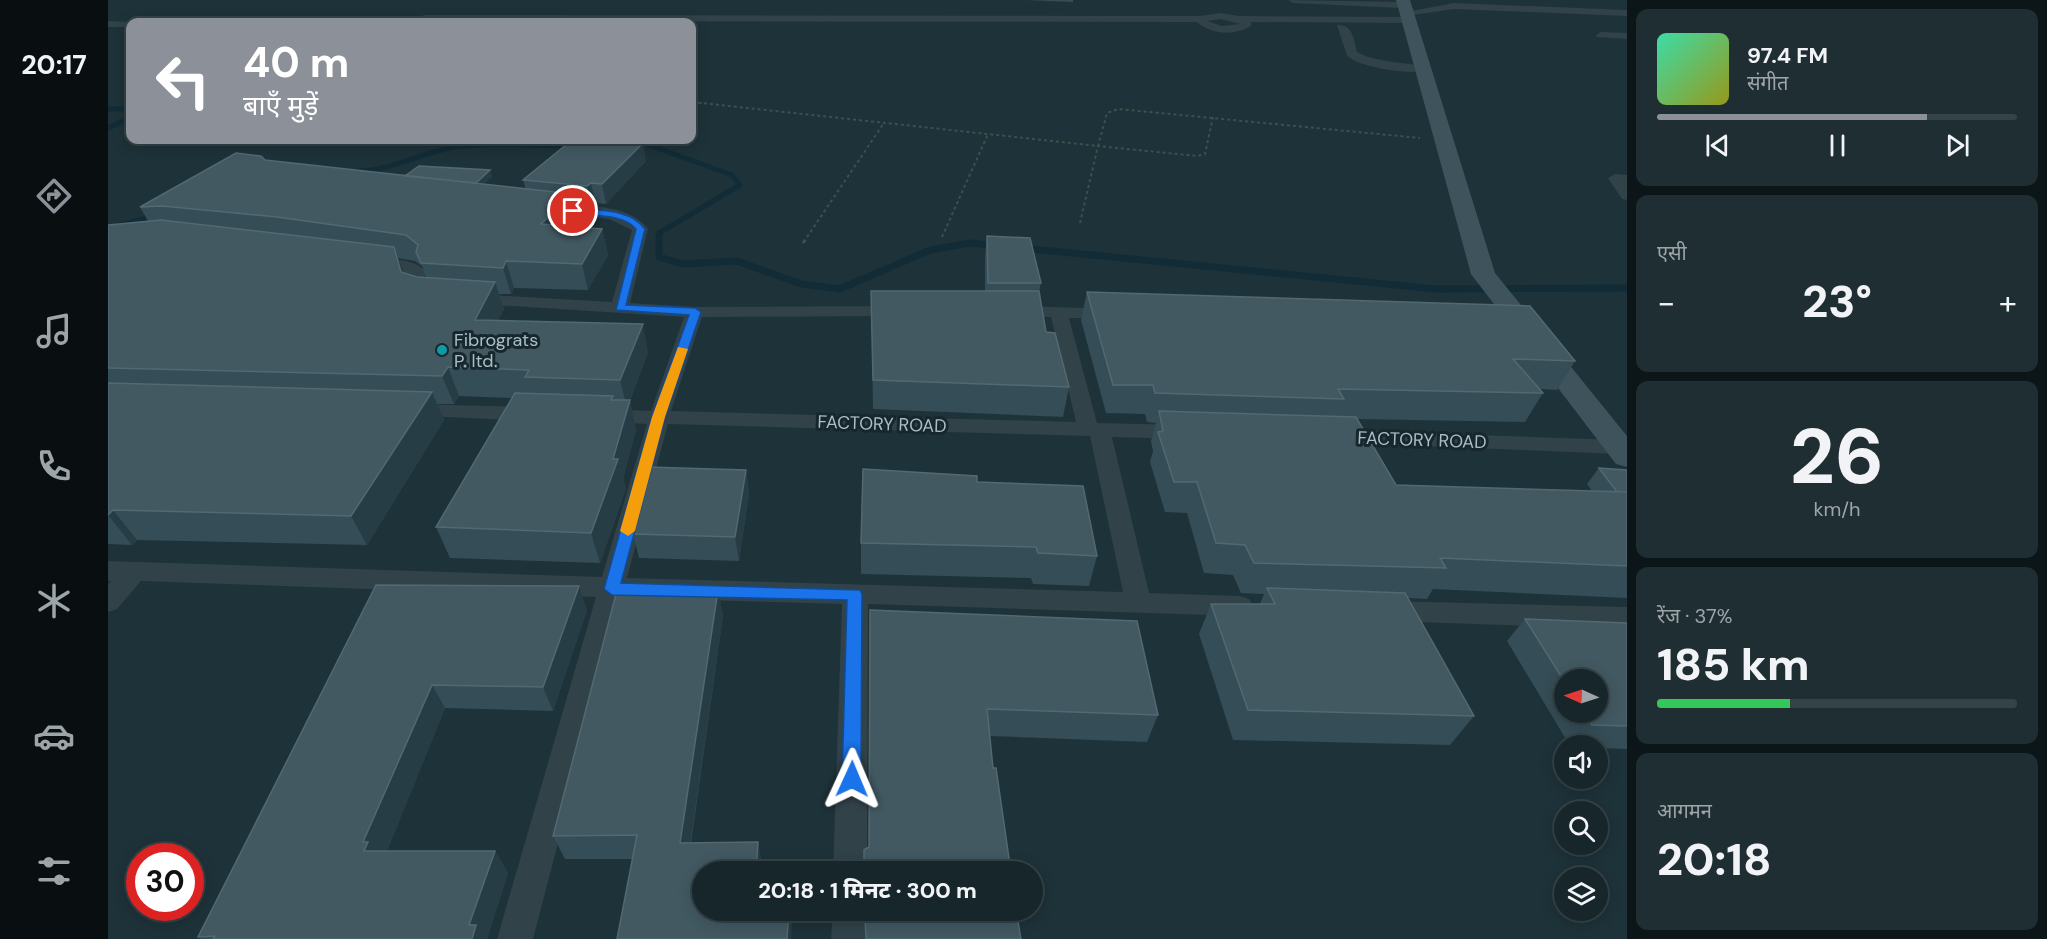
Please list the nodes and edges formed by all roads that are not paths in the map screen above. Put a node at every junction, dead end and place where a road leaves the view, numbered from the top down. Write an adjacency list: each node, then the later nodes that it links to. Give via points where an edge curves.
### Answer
1 (1293, 0): 4 (street)
2 (440, 6): 6 (street)
3 (466, 6): 7 (street)
4 (1406, 13): 5 (street, via 1454,6); 10 (street); 14 (street); 17 (street)
5 (1627, 13)
6 (424, 18)
7 (451, 18)
8 (696, 21): 9 (street)
9 (798, 22): 10 (street, via 1204,23 1233,29); 13 (street)
10 (1243, 22): 14 (street)
11 (108, 24): 12 (street)
12 (126, 24)
13 (696, 25)
14 (1341, 27): 17 (street, via 1346,31 1352,54 1363,61)
15 (1601, 35): 16 (street)
16 (1627, 36)
17 (1422, 69): 35 (street, via 1483,274 1510,319)
18 (1627, 179): 19 (street, via 1615,178)
19 (1627, 196)
20 (536, 207): 22 (street, via 634,220 640,229)
21 (354, 259): 22 (street, via 409,267 418,272 418,293 427,297)
22 (620, 308): 25 (street)
23 (917, 311): 25 (street)
24 (988, 311): 26 (street)
25 (695, 312): 31 (street)
26 (1059, 312): 27 (street); 32 (street)
27 (1137, 314)
28 (385, 409): 29 (street)
29 (552, 414)
30 (587, 415): 31 (street, FACTORY ROAD)
31 (659, 417): 32 (street, FACTORY ROAD); 39 (street)
32 (1094, 429): 33 (street, FACTORY ROAD); 42 (street)
33 (1203, 433)
34 (1321, 437): 35 (street, FACTORY ROAD)
35 (1622, 452)
36 (108, 571): 37 (street)
37 (135, 572): 38 (street); 41 (street)
38 (388, 578): 39 (street); 44 (street)
39 (612, 589): 40 (street); 49 (street)
40 (855, 594): 42 (street); 47 (street)
41 (108, 602)
42 (1138, 603): 43 (street)
43 (1269, 607)
44 (373, 610)
45 (1365, 610): 46 (street)
46 (1627, 618)
47 (850, 861)
48 (850, 921): 50 (street)
49 (516, 939)
50 (849, 939)

